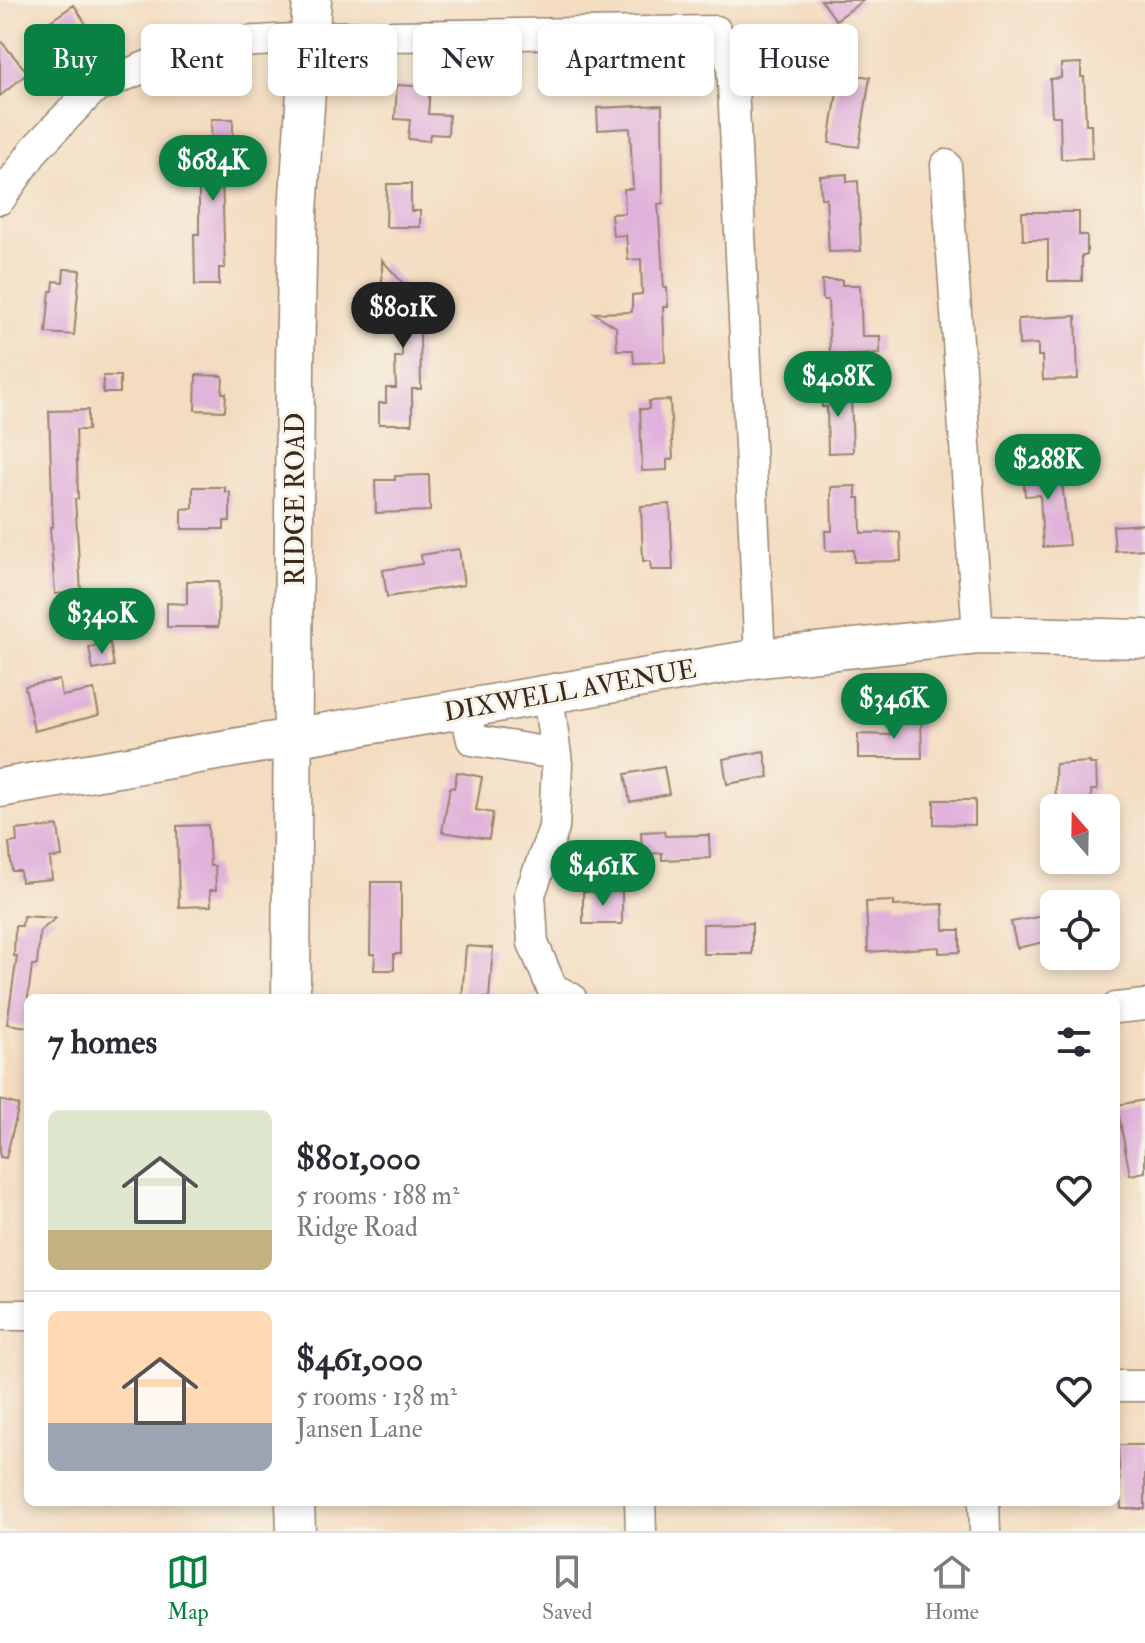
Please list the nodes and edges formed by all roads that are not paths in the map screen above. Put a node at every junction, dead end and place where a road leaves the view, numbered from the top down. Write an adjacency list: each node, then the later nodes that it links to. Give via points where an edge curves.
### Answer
1 (312, 0): 2 (main road, RIDGE ROAD)
2 (310, 24)
3 (397, 37): 10 (street, via 716,31 732,64)
4 (268, 41): 7 (street, via 190,48 93,89 36,148)
5 (306, 96): 13 (main road, RIDGE ROAD, via 296,285)
6 (946, 165): 8 (street)
7 (0, 199)
8 (978, 635): 9 (main road, DIXWELL AVENUE); 10 (main road, DIXWELL AVENUE)
9 (1145, 639)
10 (760, 658): 11 (main road, DIXWELL AVENUE)
11 (548, 694): 12 (main road, DIXWELL AVENUE); 14 (street)
12 (465, 708): 13 (main road, DIXWELL AVENUE); 14 (street, via 472,740)
13 (293, 737): 15 (main road, DIXWELL AVENUE); 16 (main road, RIDGE ROAD)
14 (556, 754): 17 (street, via 554,828 530,894 533,943 552,988)
15 (0, 788)
16 (291, 994)
17 (563, 994)
18 (1145, 1005): 19 (street)
19 (1120, 1008)
20 (0, 1315): 21 (street)
21 (24, 1315)
22 (1120, 1386): 23 (street)
23 (1145, 1386)
24 (295, 1506): 27 (main road)
25 (640, 1506): 28 (street)
26 (984, 1506): 29 (street)
27 (296, 1531)
28 (641, 1531)
29 (985, 1531)

